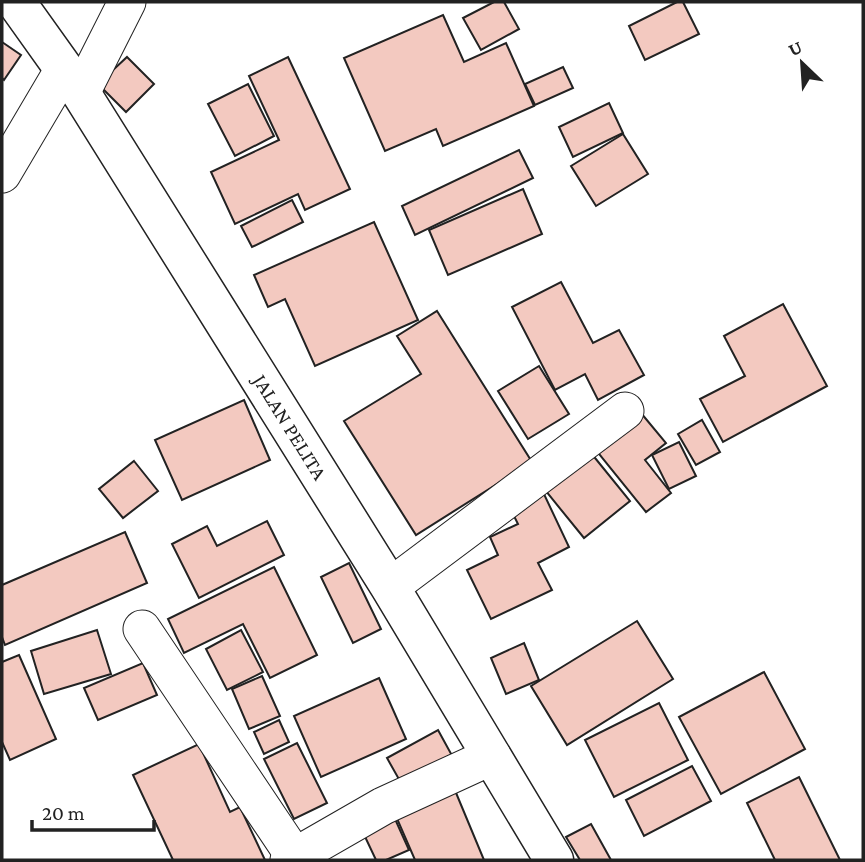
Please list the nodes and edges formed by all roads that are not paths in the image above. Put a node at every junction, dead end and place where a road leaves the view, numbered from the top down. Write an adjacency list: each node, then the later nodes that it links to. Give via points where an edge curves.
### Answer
1 (16, 2): 3 (street, JALAN PELITA)
2 (127, 2): 3 (street)
3 (72, 81): 4 (street); 6 (street, JALAN PELITA)
4 (2, 174)
5 (625, 411): 6 (street)
6 (390, 587): 8 (street, JALAN PELITA)
7 (142, 629): 9 (street)
8 (492, 756): 9 (street, via 383,806); 10 (street, JALAN PELITA)
9 (294, 859)
10 (554, 860)

